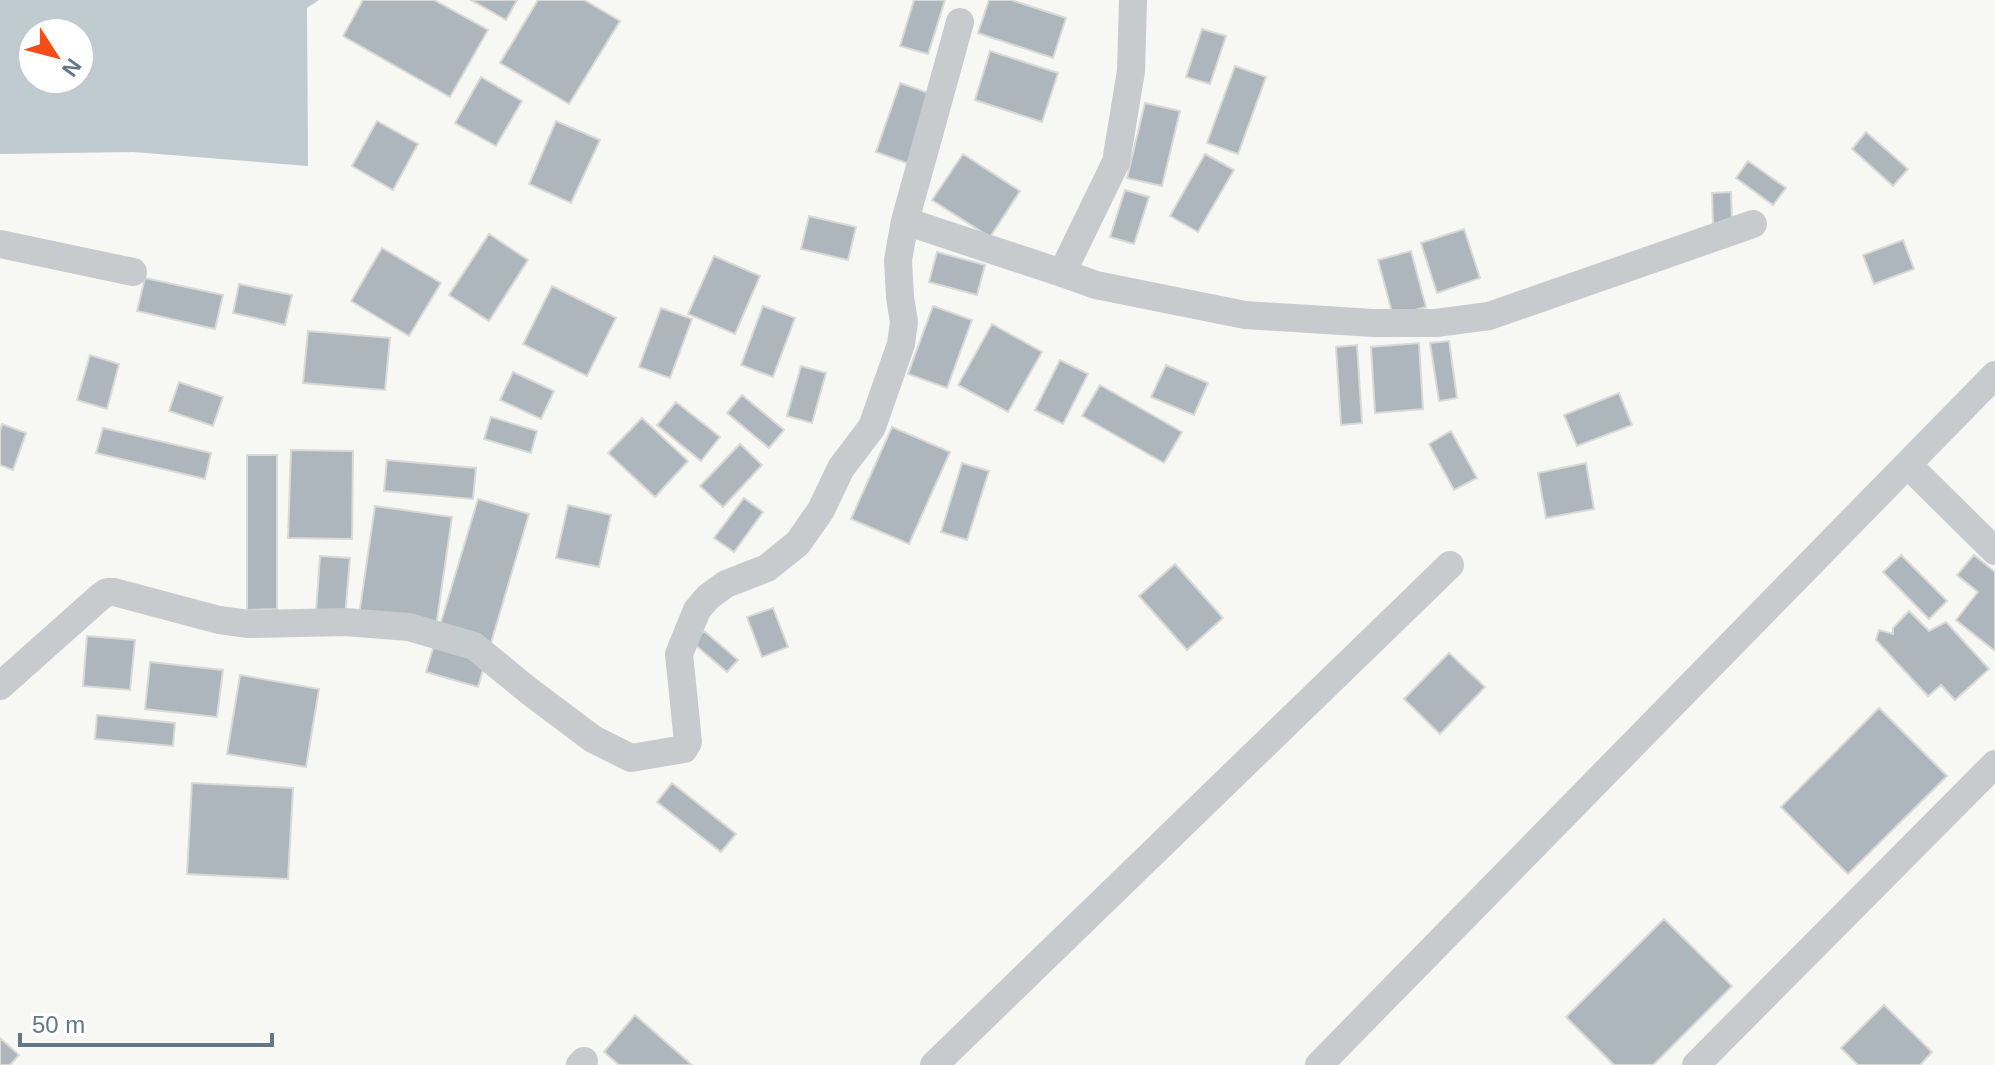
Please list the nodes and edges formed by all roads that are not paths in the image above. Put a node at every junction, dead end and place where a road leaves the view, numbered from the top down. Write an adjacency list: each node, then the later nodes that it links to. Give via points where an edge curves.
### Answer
1 (1133, 0): 7 (street, via 1131,71 1116,162)
2 (960, 22): 3 (street)
3 (905, 221): 7 (street); 12 (street, via 898,260 901,344 872,427 841,468 798,543 767,568 726,584 697,610 679,654 688,742 684,749 631,758 593,739 474,646 409,627 249,624 114,592 100,597)
4 (1753, 224): 7 (street, via 1489,316 1436,323 1245,315 1096,285)
5 (0, 244): 6 (street)
6 (133, 272)
7 (1062, 273)
8 (1995, 375): 9 (street)
9 (1908, 465): 10 (street); 15 (street)
10 (1995, 551)
11 (1450, 565): 14 (street)
12 (0, 686)
13 (1995, 764): 16 (street)
14 (934, 1065)
15 (1319, 1065)
16 (1696, 1065)

